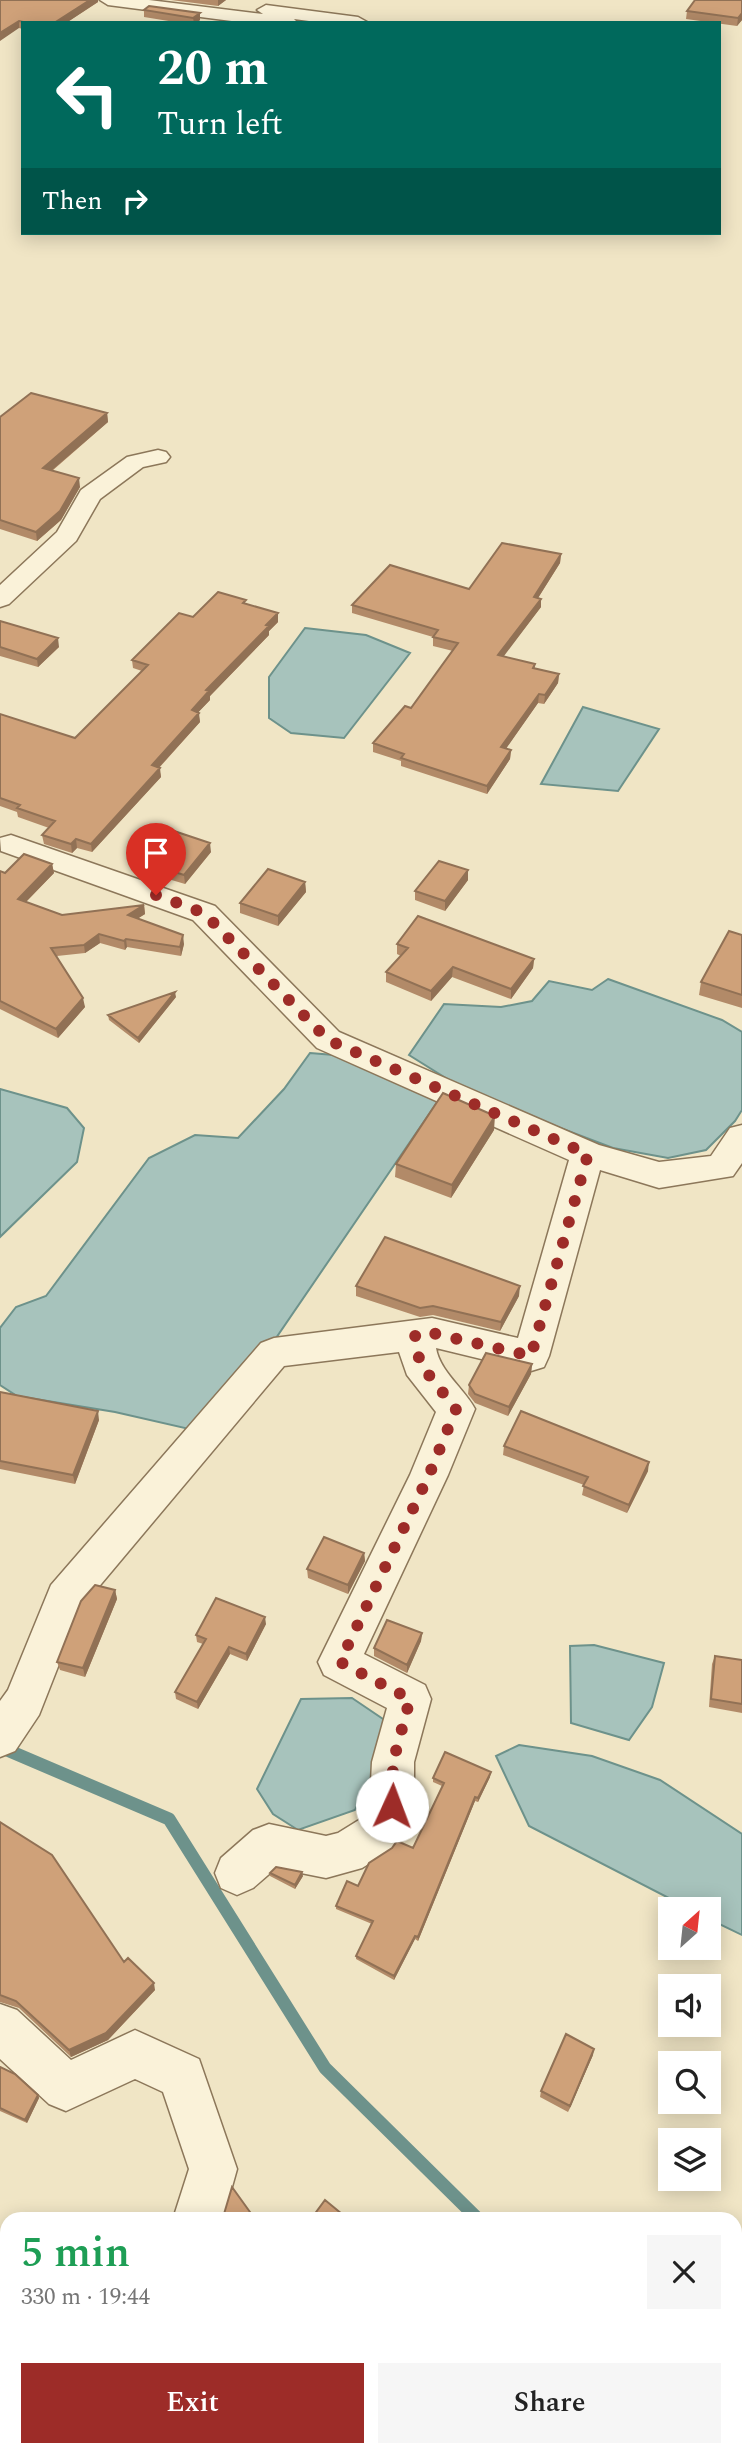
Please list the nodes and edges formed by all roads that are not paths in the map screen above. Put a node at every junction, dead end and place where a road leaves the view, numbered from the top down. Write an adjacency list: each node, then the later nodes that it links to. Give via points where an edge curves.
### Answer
1 (108, 0): 3 (street)
2 (225, 0): 4 (street, via 230,5)
3 (274, 21)
4 (350, 21)
5 (158, 457): 6 (street, via 135,462 90,495 68,536)
6 (0, 599)
7 (11, 844): 9 (street, via 204,913 328,1040)
8 (742, 1137): 9 (street, via 721,1167 660,1175)
9 (588, 1154): 10 (street, via 531,1356 432,1333)
10 (415, 1335): 11 (street, via 274,1353 65,1598 24,1701); 12 (street, via 420,1364 456,1409 340,1662 410,1699 393,1762 392,1806 375,1835 346,1853 326,1857 269,1845)
11 (0, 1737)
12 (237, 1873)
13 (0, 2027): 14 (street, via 66,2087 135,2054 181,2076 213,2169)
14 (200, 2212)

